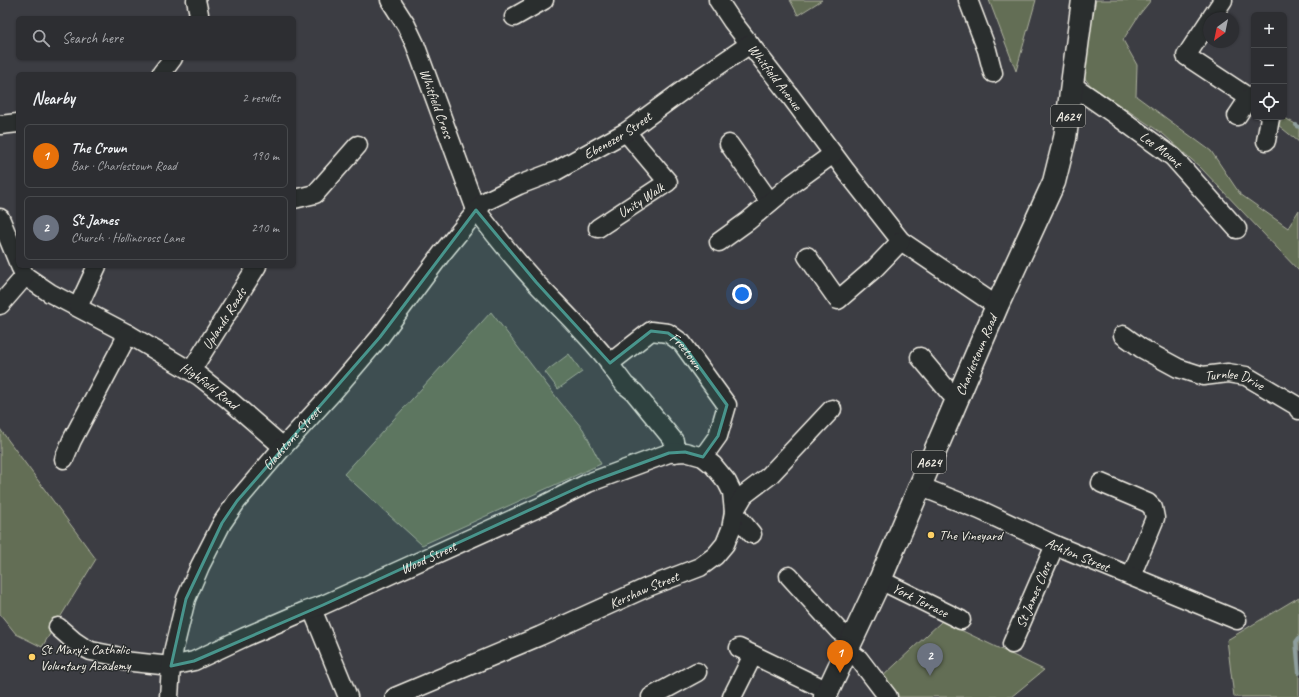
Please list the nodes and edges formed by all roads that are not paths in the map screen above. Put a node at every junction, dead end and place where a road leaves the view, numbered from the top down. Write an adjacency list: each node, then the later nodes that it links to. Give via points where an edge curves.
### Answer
1 (196, 0): 9 (street)
2 (390, 0): 29 (street, Whitfield Cross, via 406,24 415,44)
3 (544, 0): 10 (street)
4 (718, 0): 12 (street, Whitfield Avenue)
5 (968, 0): 15 (street)
6 (1083, 0): 16 (main road, Charlestown Road / A624)
7 (1223, 0): 8 (street)
8 (1215, 12)
9 (198, 16)
10 (514, 18)
11 (1203, 30): 17 (street, via 1186,56)
12 (750, 44): 22 (street, Ebenezer Street); 26 (street, Whitfield Avenue)
13 (172, 60): 14 (street)
14 (162, 72)
15 (993, 73)
16 (1072, 85): 32 (street, Lee Mount, via 1173,158); 41 (main road, Charlestown Road / A624, via 1065,138 1054,182)
17 (1251, 100): 18 (street)
18 (1237, 116)
19 (1270, 120): 23 (street)
20 (16, 123): 21 (street)
21 (0, 125)
22 (626, 132): 29 (street, Ebenezer Street, via 556,171 519,184 484,202); 31 (street, Unity Walk, via 668,182)
23 (1266, 141)
24 (729, 144): 28 (street)
25 (358, 145): 27 (street, via 315,194)
26 (833, 154): 28 (street); 33 (street, Whitfield Avenue)
27 (296, 199)
28 (770, 202): 34 (street)
29 (476, 210): 46 (street, via 536,282); 51 (street, Gladstone Street, via 380,337)
30 (0, 218): 35 (street)
31 (598, 228)
32 (1237, 229)
33 (901, 241): 36 (street, via 838,300); 41 (street, Whitfield Avenue)
34 (719, 242)
35 (16, 256)
36 (807, 256)
37 (21, 268): 40 (street); 42 (street, Highfield Road, via 50,293)
38 (95, 268): 42 (street)
39 (256, 268): 47 (street, Uplands Roads)
40 (0, 305)
41 (997, 306): 48 (main road, Charlestown Road / A624)
42 (78, 307): 43 (street, Highfield Road)
43 (128, 334): 47 (street, Highfield Road); 54 (street)
44 (1123, 335): 50 (street, Turnlee Drive, via 1178,368 1203,376 1228,373 1246,376 1297,406)
45 (920, 357): 48 (street, via 950,393)
46 (610, 363): 52 (street, via 610,367 674,441); 53 (street, Freetown, via 651,331 668,333 682,343 726,405 718,436)
47 (191, 370): 51 (street, Highfield Road)
48 (958, 398): 56 (main road, Charlestown Road / A624)
49 (832, 409): 57 (street, Kershaw Street, via 769,476 744,495)
50 (1299, 410)
51 (283, 447): 69 (street, Gladstone Street, via 237,501 210,545 186,599)
52 (680, 452): 53 (street); 63 (street, Wood Street, via 669,453 588,483)
53 (703, 457): 57 (street, via 727,482 732,492)
54 (64, 459)
55 (1101, 483): 61 (street, via 1148,503 1153,508 1156,518)
56 (919, 486): 59 (street, Ashton Street, via 980,510); 62 (main road, Charlestown Road / A624)
57 (734, 512): 58 (street); 74 (street, Kershaw Street, via 725,544 715,556 700,567)
58 (752, 534)
59 (1055, 545): 61 (street, Ashton Street); 68 (street, St James Close)
60 (789, 576): 67 (street)
61 (1131, 576): 65 (street, Ashton Street)
62 (880, 580): 64 (street, York Terrace); 67 (main road, Charlestown Road / A624)
63 (312, 609): 69 (street, Wood Street, via 194,661); 73 (street)
64 (961, 620)
65 (1237, 620)
66 (58, 627): 69 (street, Wood Street, via 91,651 116,656 124,661)
67 (849, 644): 71 (main road, Charlestown Road / A624); 77 (street)
68 (1012, 644)
69 (171, 666): 72 (street, Gladstone Street)
70 (697, 672): 75 (street)
71 (827, 694): 76 (street, via 746,652)
72 (170, 697)
73 (348, 697)
74 (395, 697)
75 (651, 697)
76 (732, 697)
77 (888, 697)

